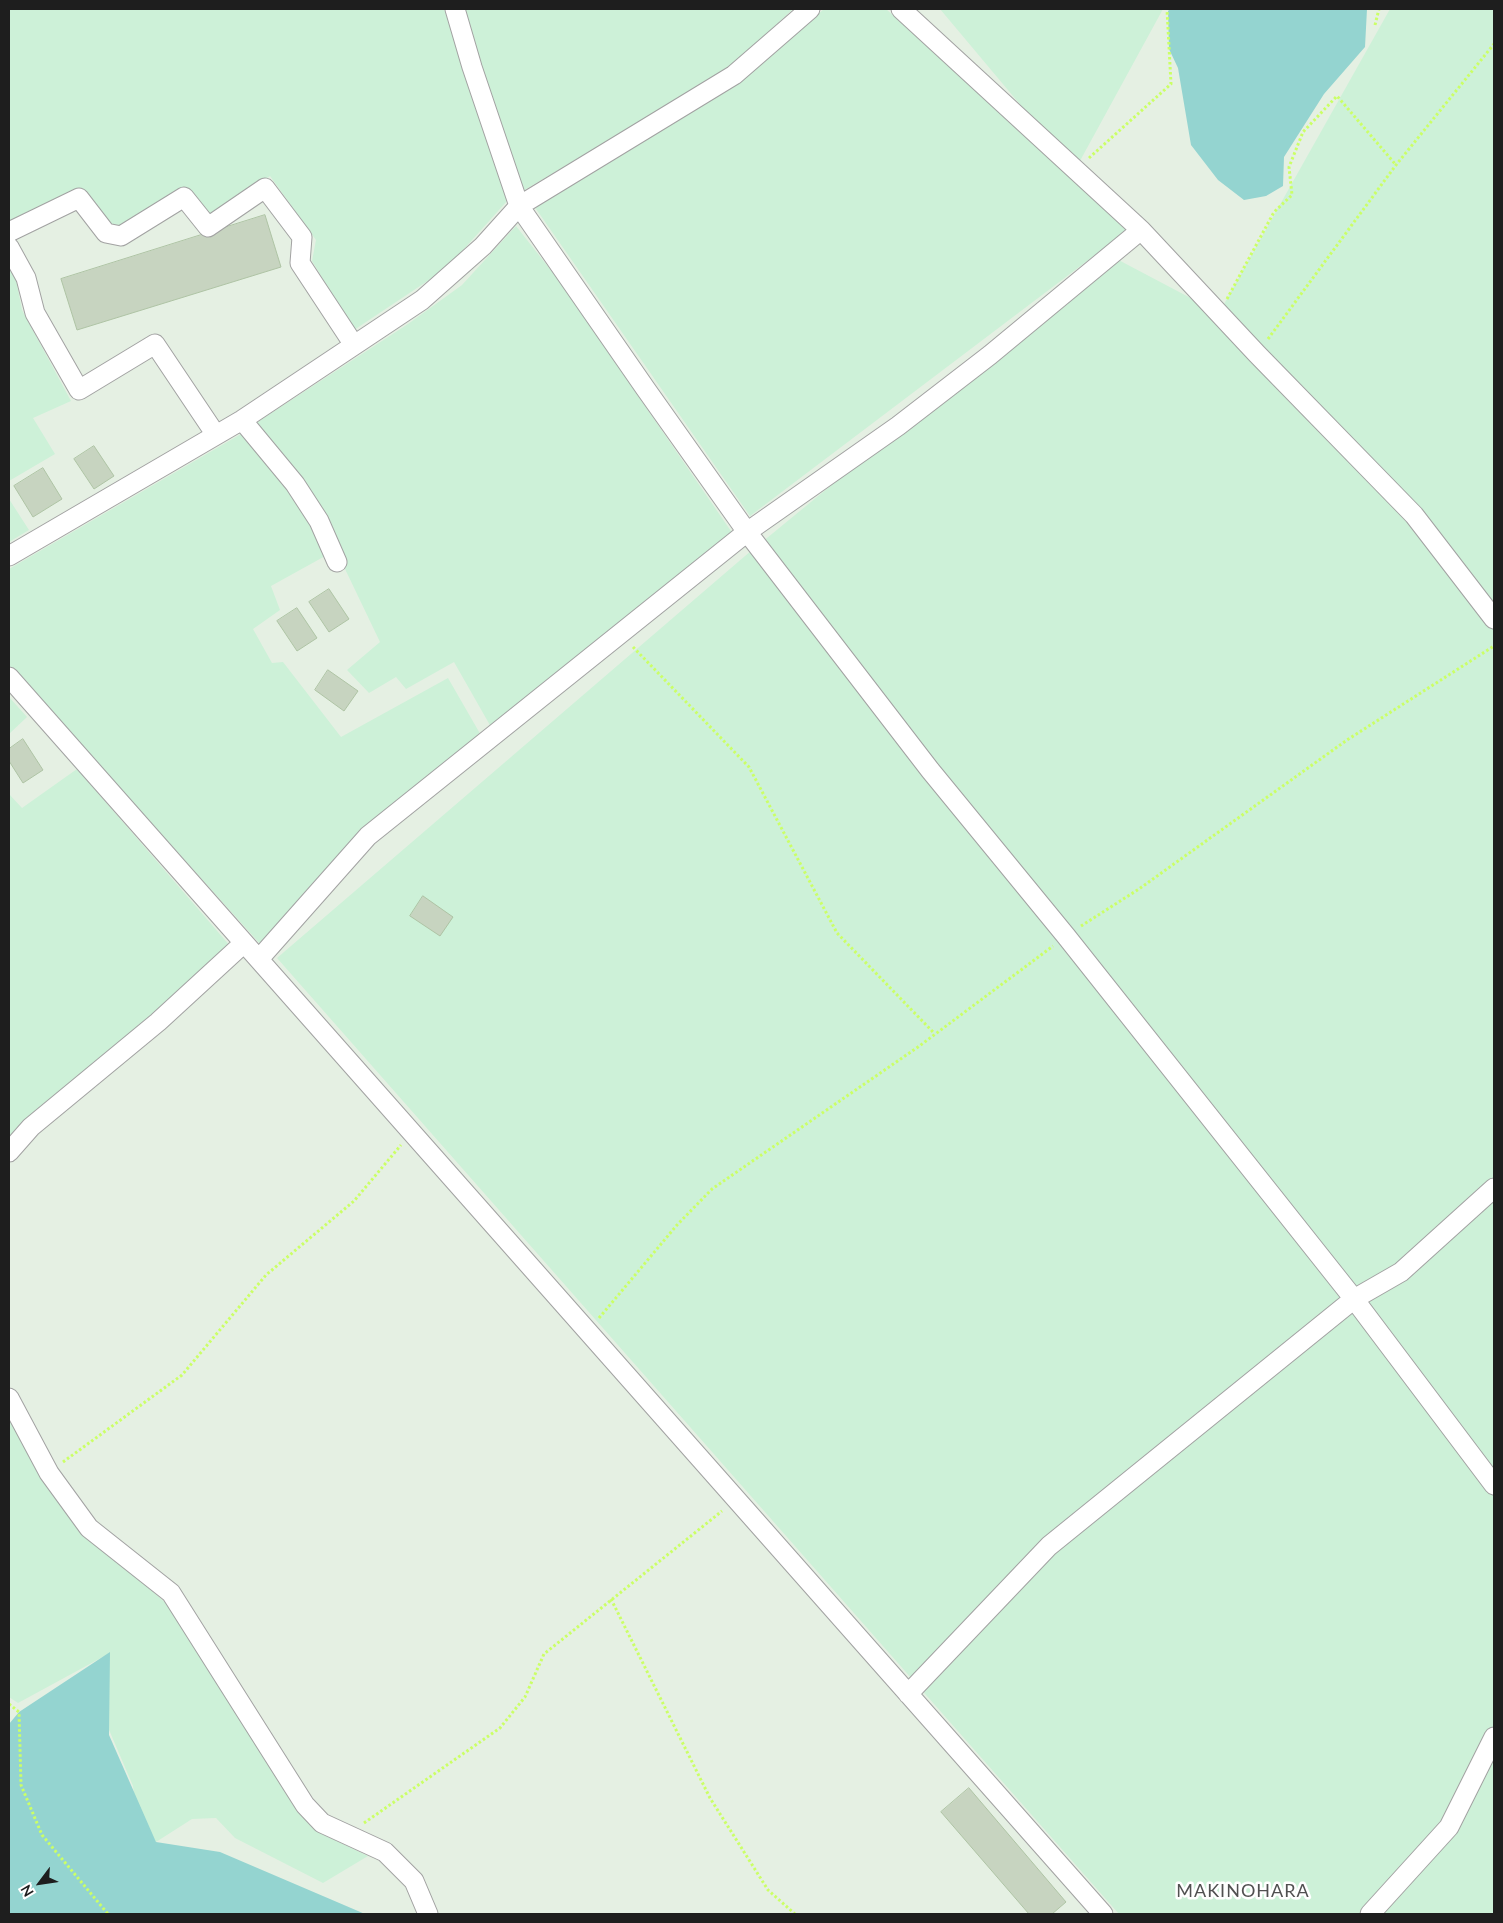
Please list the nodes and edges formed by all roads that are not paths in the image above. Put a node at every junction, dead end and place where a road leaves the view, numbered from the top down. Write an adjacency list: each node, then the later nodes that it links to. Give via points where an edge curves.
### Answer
1 (455, 9): 4 (street)
2 (810, 9): 4 (street, via 734,74)
3 (900, 9): 5 (street)
4 (518, 206): 8 (street, via 483,246 422,300); 11 (street)
5 (1142, 230): 11 (street, via 990,356 898,426); 14 (street, via 1414,515)
6 (9, 232): 8 (street, via 79,198 106,233 121,236 184,197 208,227 265,188 302,237 300,263)
7 (9, 247): 10 (street, via 26,278 35,313 79,390 156,344)
8 (354, 345): 9 (street)
9 (242, 420): 10 (street); 13 (street, via 295,484 318,521)
10 (216, 435): 12 (street)
11 (747, 532): 17 (street, via 368,836); 20 (street, via 930,770)
12 (9, 556)
13 (337, 562)
14 (1494, 619)
15 (9, 677): 16 (street)
16 (244, 943): 17 (street); 18 (street, via 158,1022 31,1127)
17 (260, 959): 23 (street)
18 (9, 1152)
19 (1494, 1188): 20 (street, via 1400,1272)
20 (1354, 1299): 22 (street); 23 (street, via 1049,1546)
21 (9, 1398): 25 (street, via 49,1473 89,1528 171,1594 305,1804 322,1823 386,1852 414,1881)
22 (1494, 1485)
23 (908, 1694): 26 (street)
24 (1494, 1738): 27 (street, via 1448,1828)
25 (428, 1914)
26 (1103, 1914)
27 (1370, 1914)

